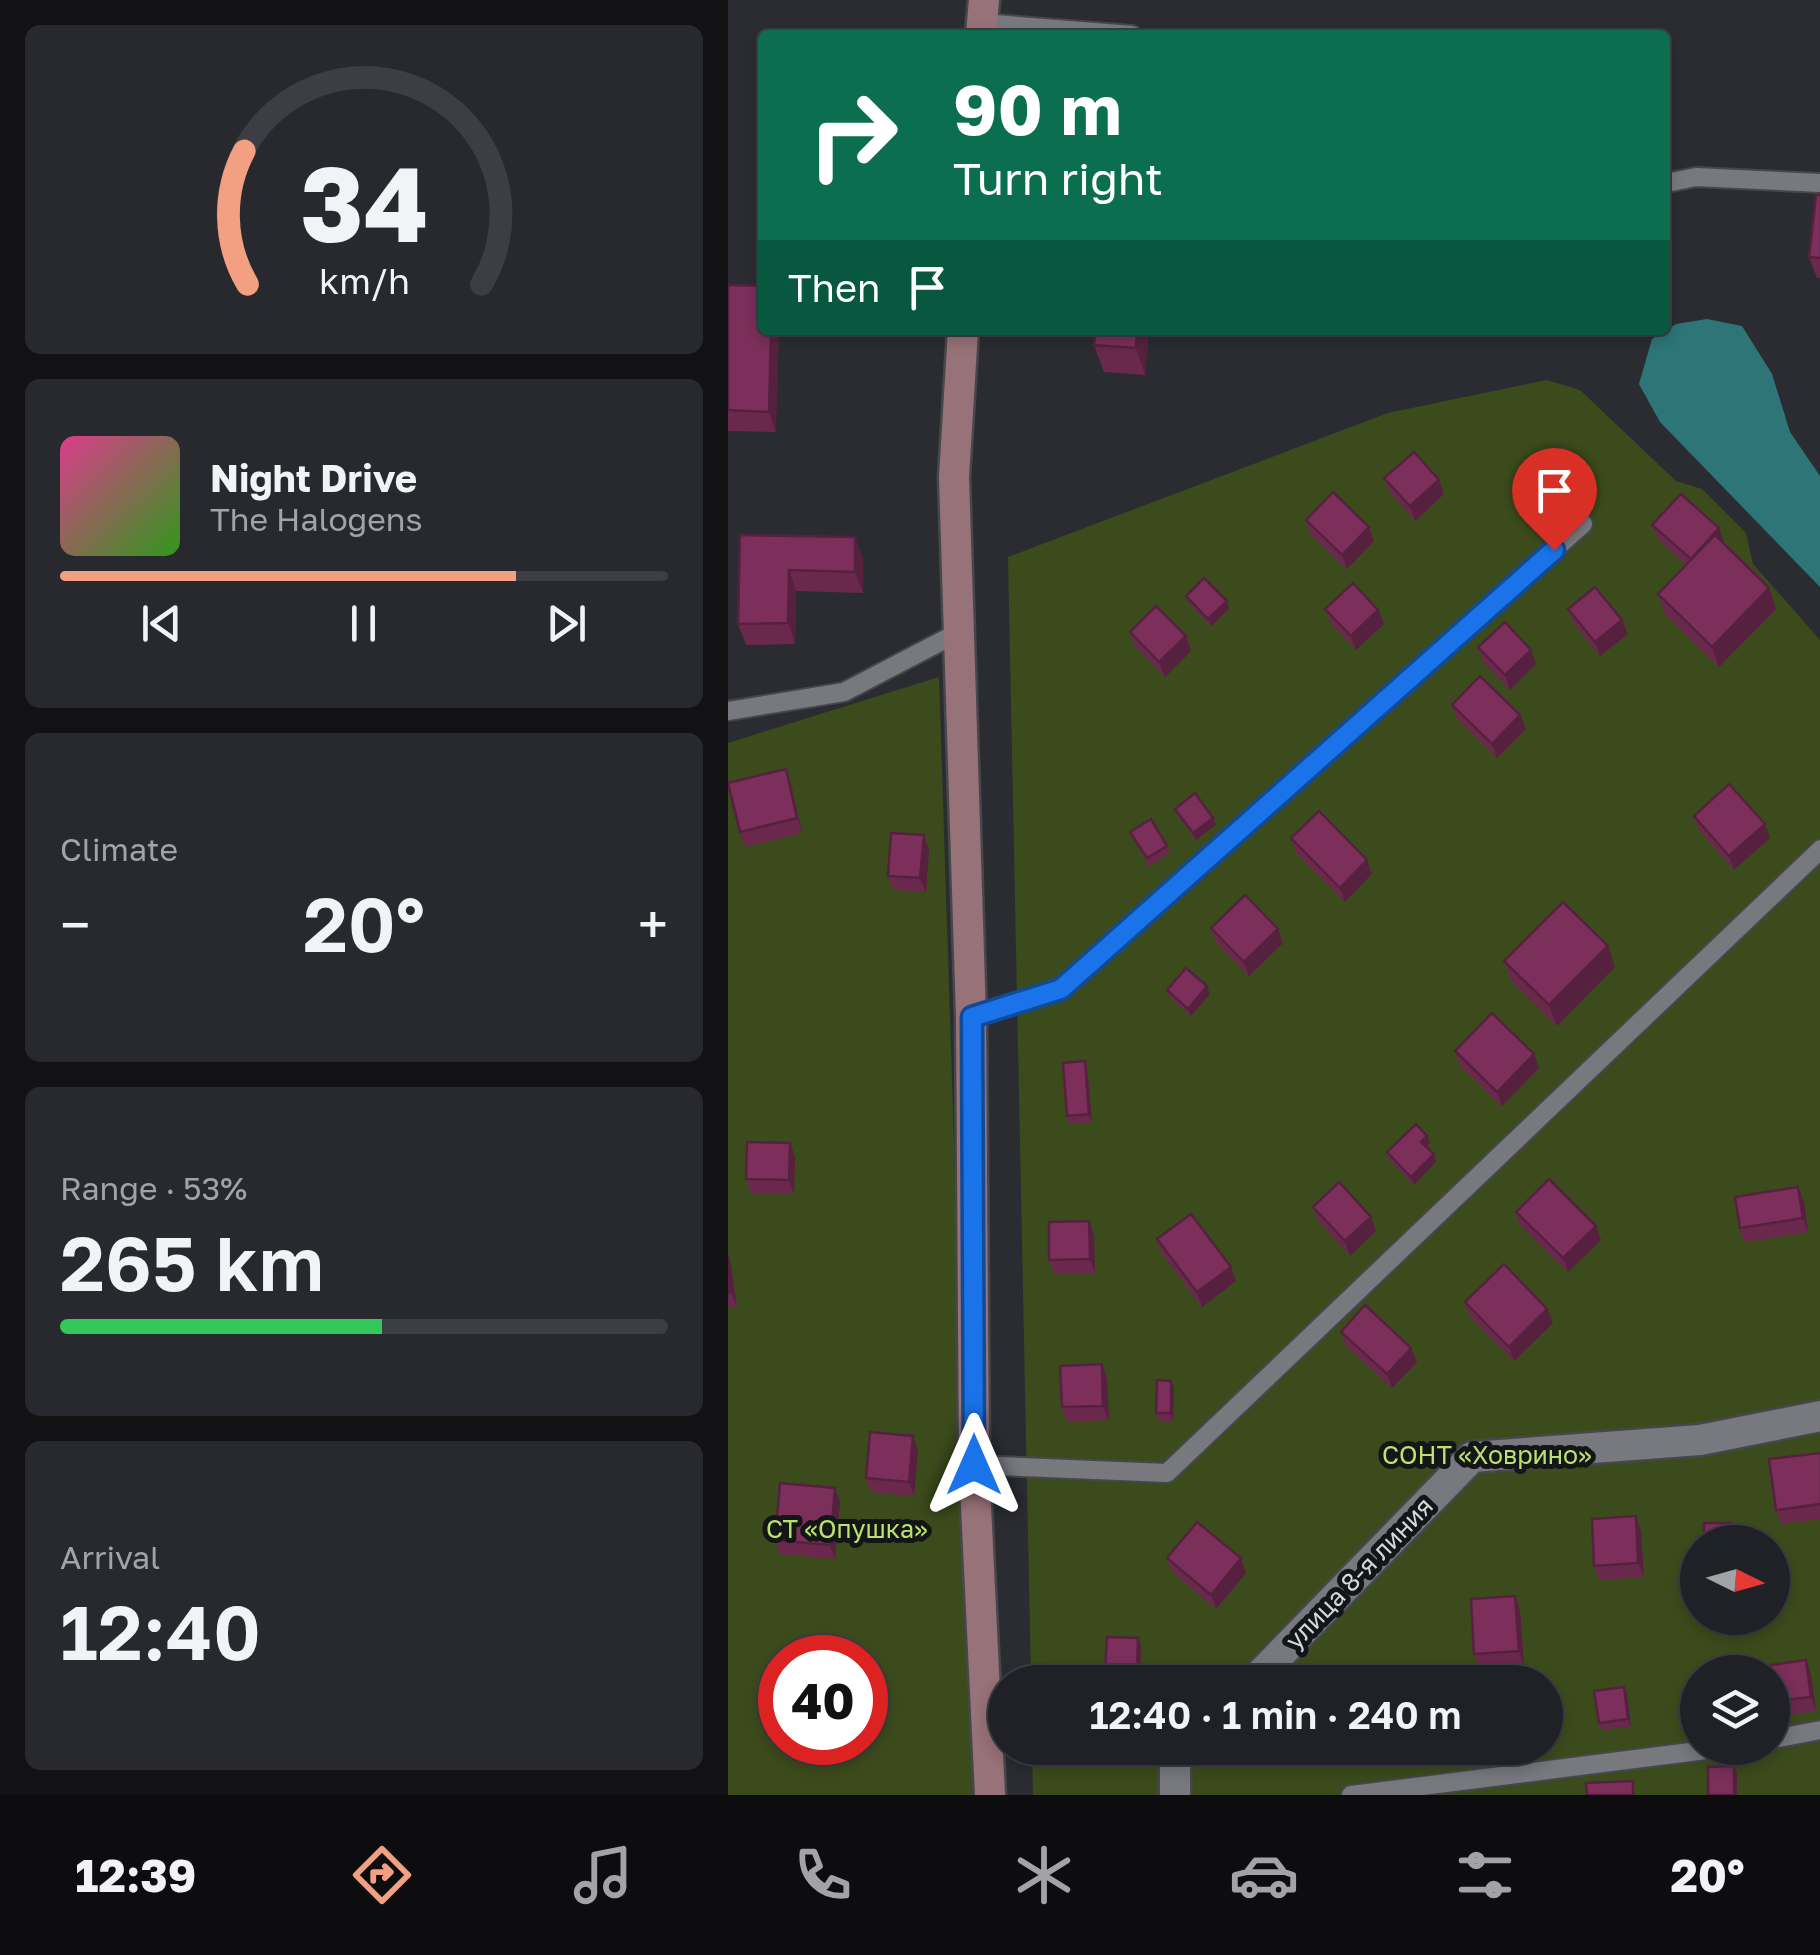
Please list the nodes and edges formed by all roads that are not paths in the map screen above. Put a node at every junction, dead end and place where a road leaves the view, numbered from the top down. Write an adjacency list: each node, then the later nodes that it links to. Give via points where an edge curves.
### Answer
1 (982, 19): 2 (lane)
2 (1085, 30)
3 (1670, 183): 4 (lane, via 1696,177)
4 (1820, 183)
5 (963, 335): 7 (street, via 954,477)
6 (1583, 524): 10 (lane, via 1061,989)
7 (958, 632): 8 (lane, via 844,692); 10 (street)
8 (728, 710)
9 (1820, 848): 12 (lane, via 1167,1472)
10 (972, 1017): 12 (street)
11 (1820, 1416): 13 (street, улица 8-я линия, via 1700,1440 1472,1456)
12 (974, 1465): 18 (street)
13 (1269, 1665)
14 (1820, 1730): 15 (lane)
15 (1790, 1735)
16 (1680, 1753): 20 (lane)
17 (1175, 1765): 19 (street)
18 (990, 1795)
19 (1175, 1795)
20 (1351, 1795)

